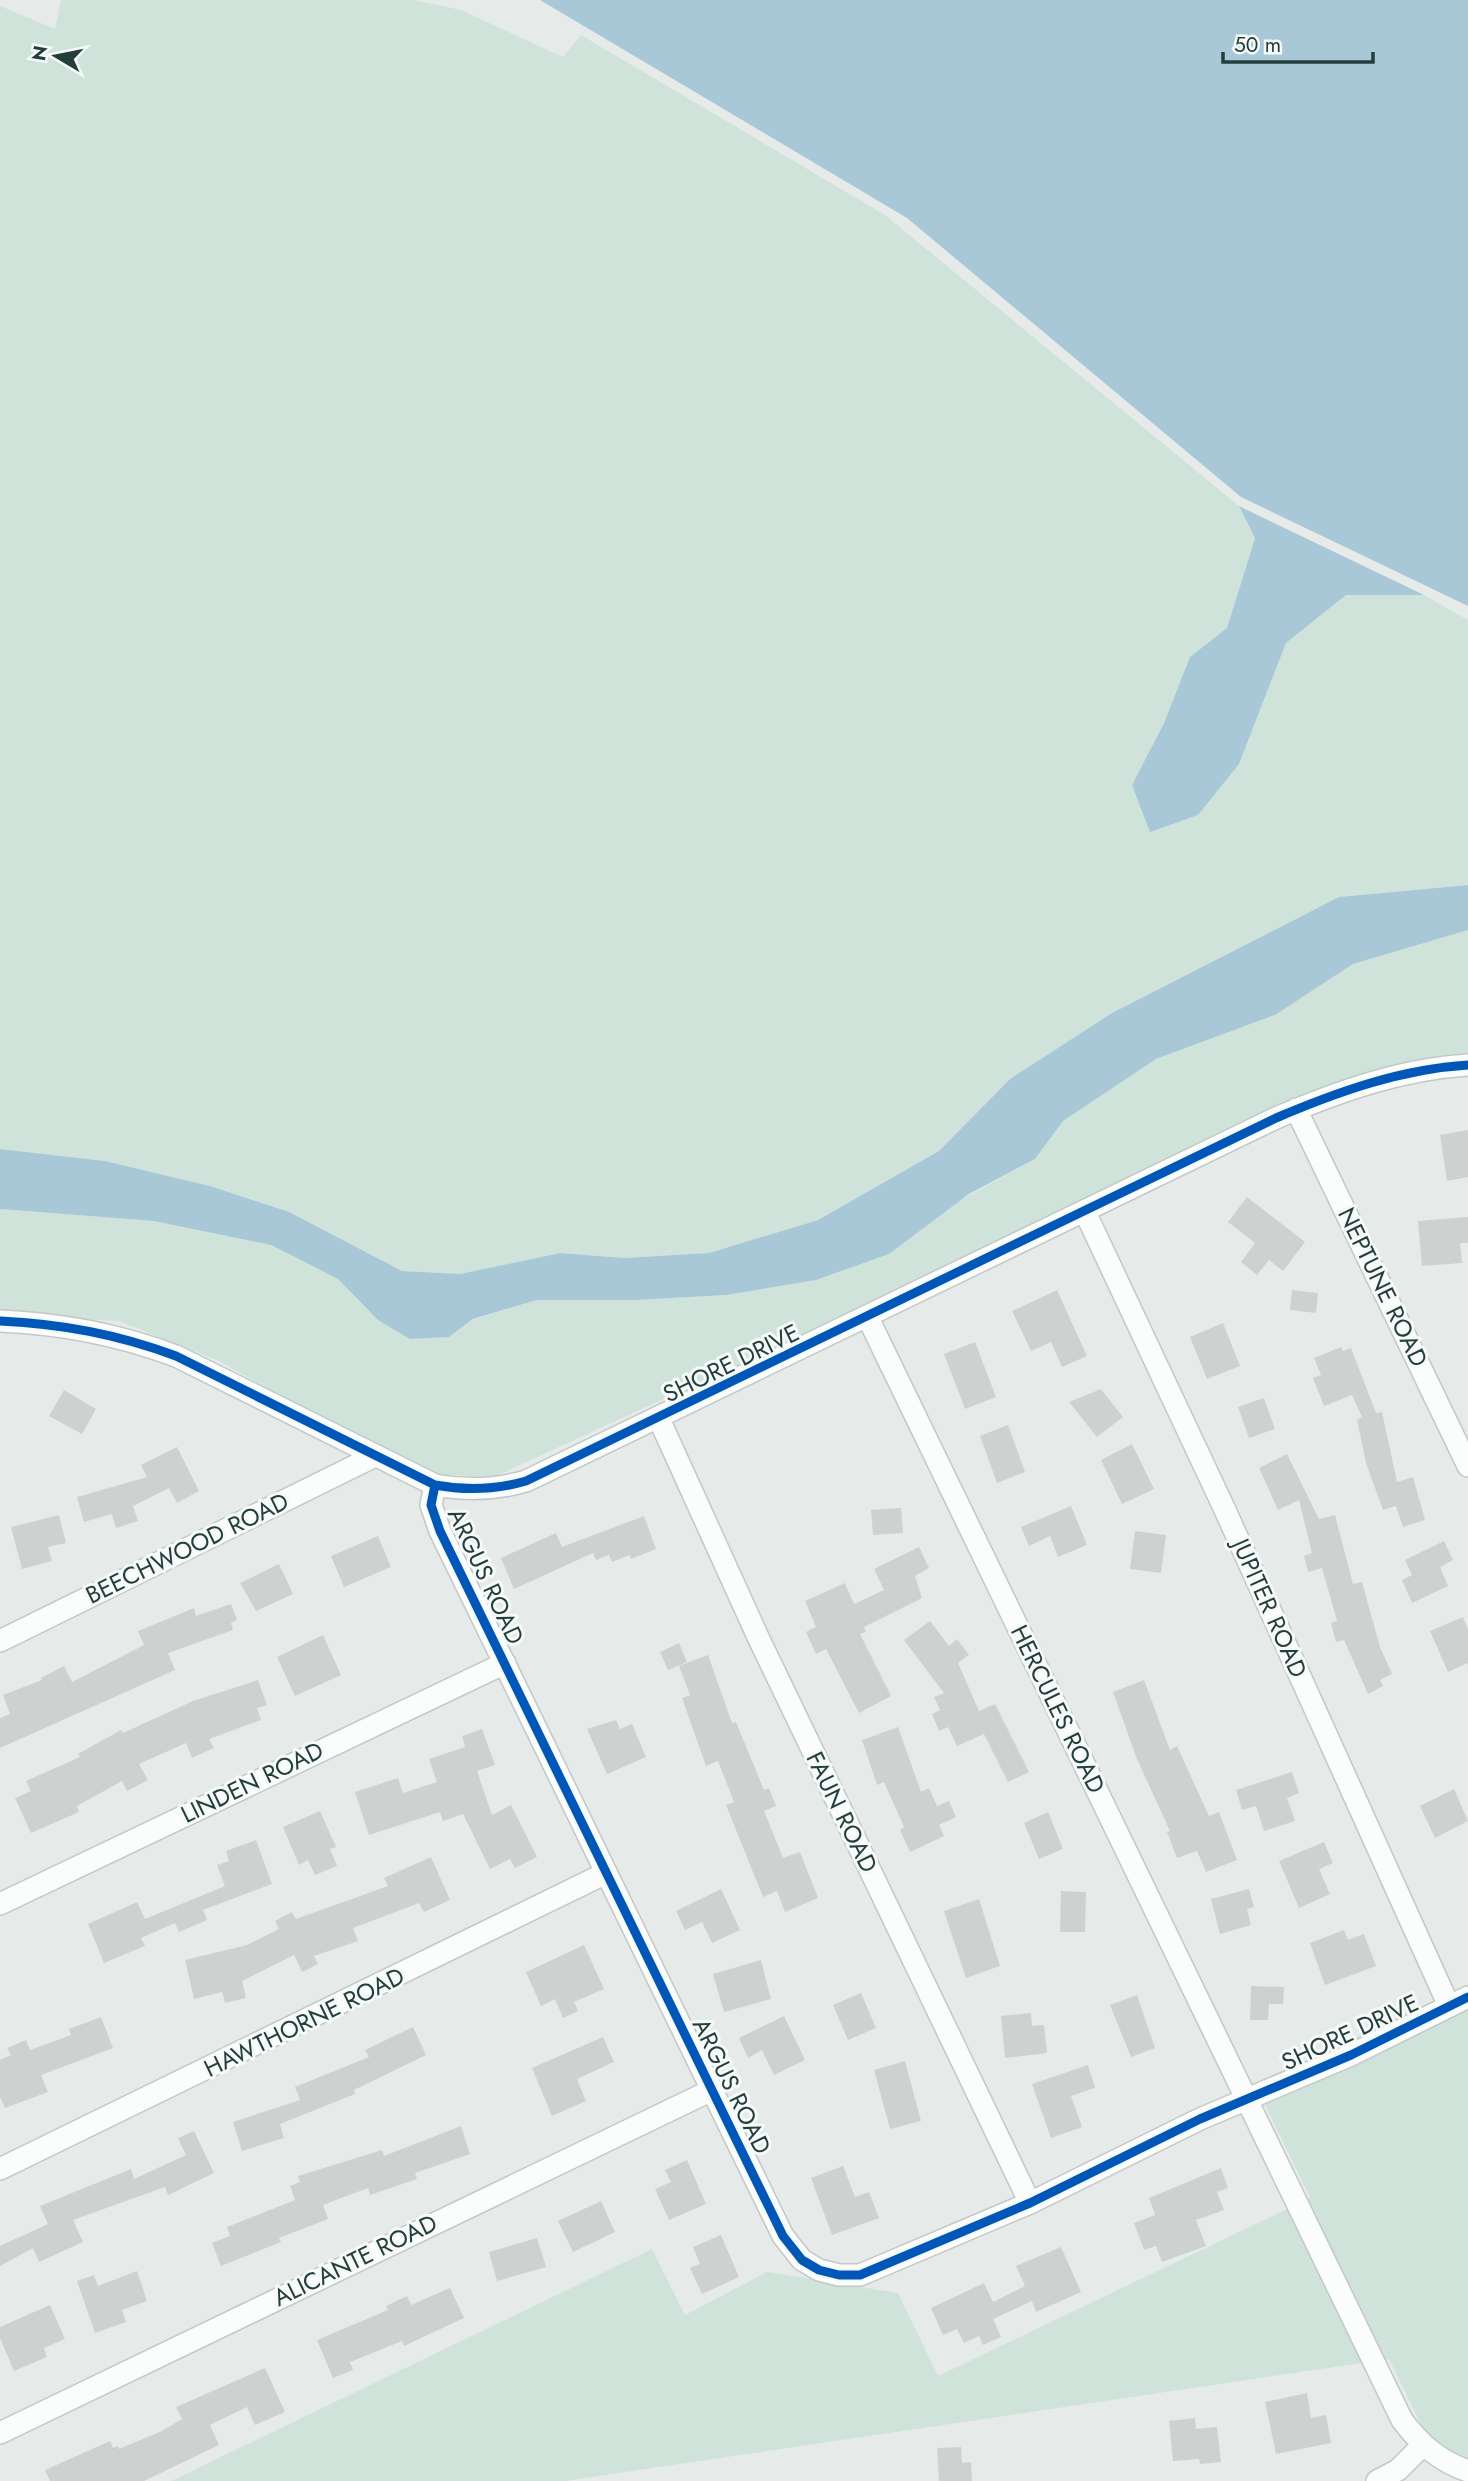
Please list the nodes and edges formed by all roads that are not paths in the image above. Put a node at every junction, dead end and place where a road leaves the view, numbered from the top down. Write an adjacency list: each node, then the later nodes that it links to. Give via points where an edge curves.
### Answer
1 (1468, 1065): 2 (street, SHORE DRIVE, via 1377,1081)
2 (1296, 1110): 3 (street, SHORE DRIVE); 8 (street, NEPTUNE ROAD)
3 (1085, 1212): 4 (street, SHORE DRIVE); 14 (street, JUPITER ROAD)
4 (868, 1318): 6 (street, SHORE DRIVE); 16 (street, HERCULES ROAD)
5 (0, 1321): 7 (street, SHORE DRIVE, via 88,1329 133,1340 176,1356)
6 (659, 1419): 9 (street, SHORE DRIVE, via 526,1481 476,1490); 18 (street, FAUN ROAD, via 763,1649)
7 (375, 1456): 9 (street, SHORE DRIVE); 10 (street, BEECHWOOD ROAD)
8 (1468, 1466)
9 (435, 1485): 11 (street, ARGUS ROAD, via 431,1505 440,1531)
10 (0, 1641)
11 (505, 1662): 12 (street, ARGUS ROAD); 13 (street, LINDEN ROAD)
12 (606, 1872): 15 (street, ARGUS ROAD); 17 (street, HAWTHORNE ROAD)
13 (0, 1904)
14 (1459, 2002): 16 (street, SHORE DRIVE)
15 (712, 2090): 18 (street, ARGUS ROAD, via 783,2236 802,2260 820,2270 860,2275); 19 (street, ALICANTE ROAD)
16 (1248, 2100): 18 (street, ARGUS ROAD); 20 (street, via 1402,2420)
17 (0, 2169)
18 (1030, 2203)
19 (0, 2432)
20 (1423, 2445): 21 (street); 22 (street, via 1398,2470)
21 (1468, 2471)
22 (1377, 2481)

